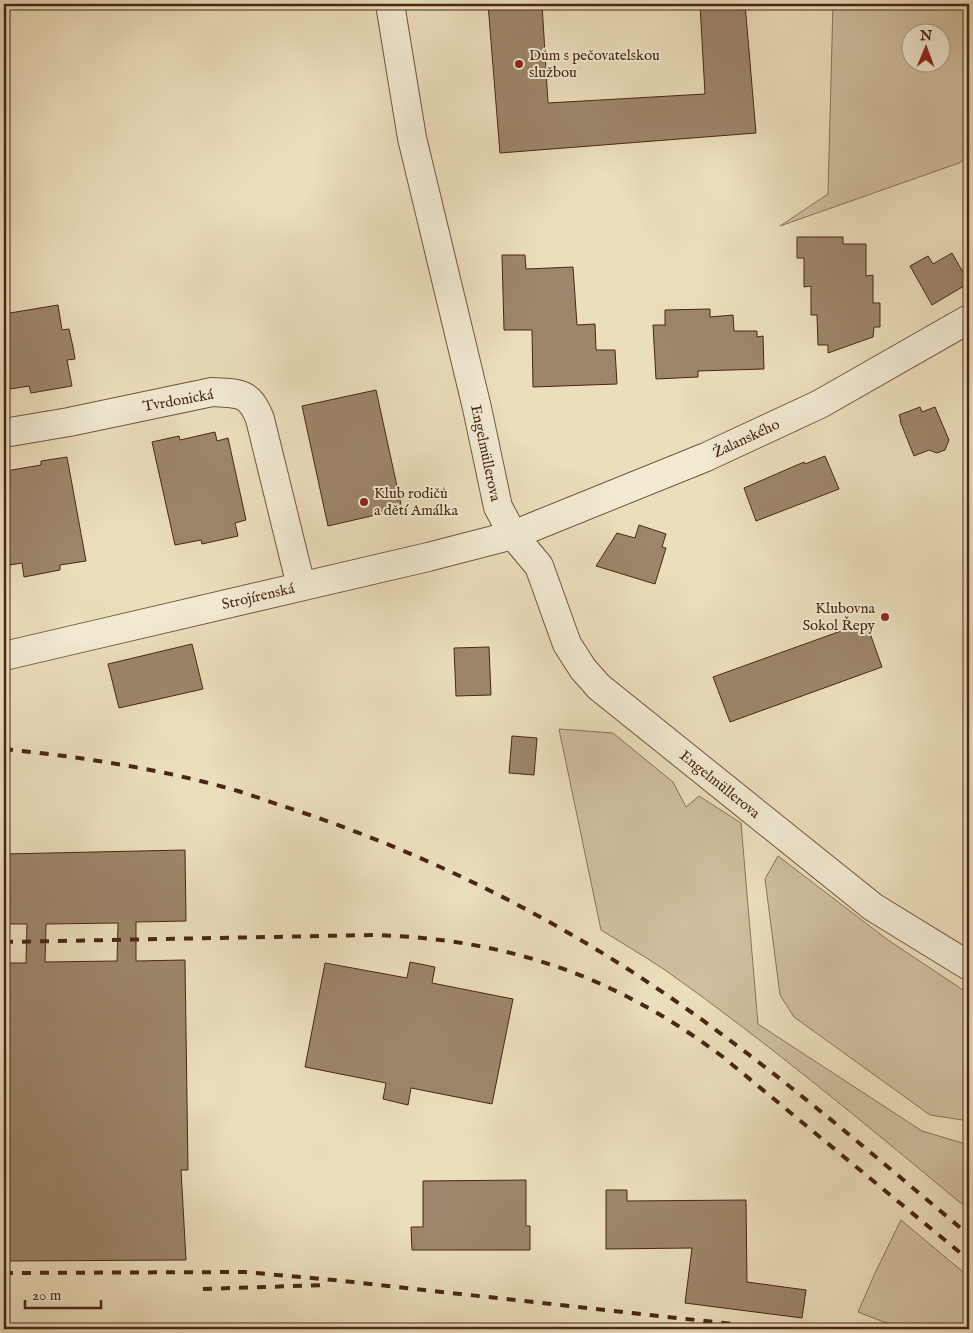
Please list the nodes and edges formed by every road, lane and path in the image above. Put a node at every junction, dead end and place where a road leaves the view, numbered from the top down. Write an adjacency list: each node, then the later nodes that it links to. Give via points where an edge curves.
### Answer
1 (390, 4): 4 (street, Engelmüllerova, via 412,138 498,507)
2 (969, 319): 4 (street, Žalanského, via 802,412 706,457)
3 (4, 433): 5 (street, Tvrdonická, via 212,392 232,392 245,397 255,406 260,420)
4 (513, 535): 5 (street, Strojírenská); 7 (street, Engelmüllerova, via 539,566 567,644 599,687 874,907)
5 (300, 586): 6 (street, Strojírenská)
6 (4, 656)
7 (969, 966)

